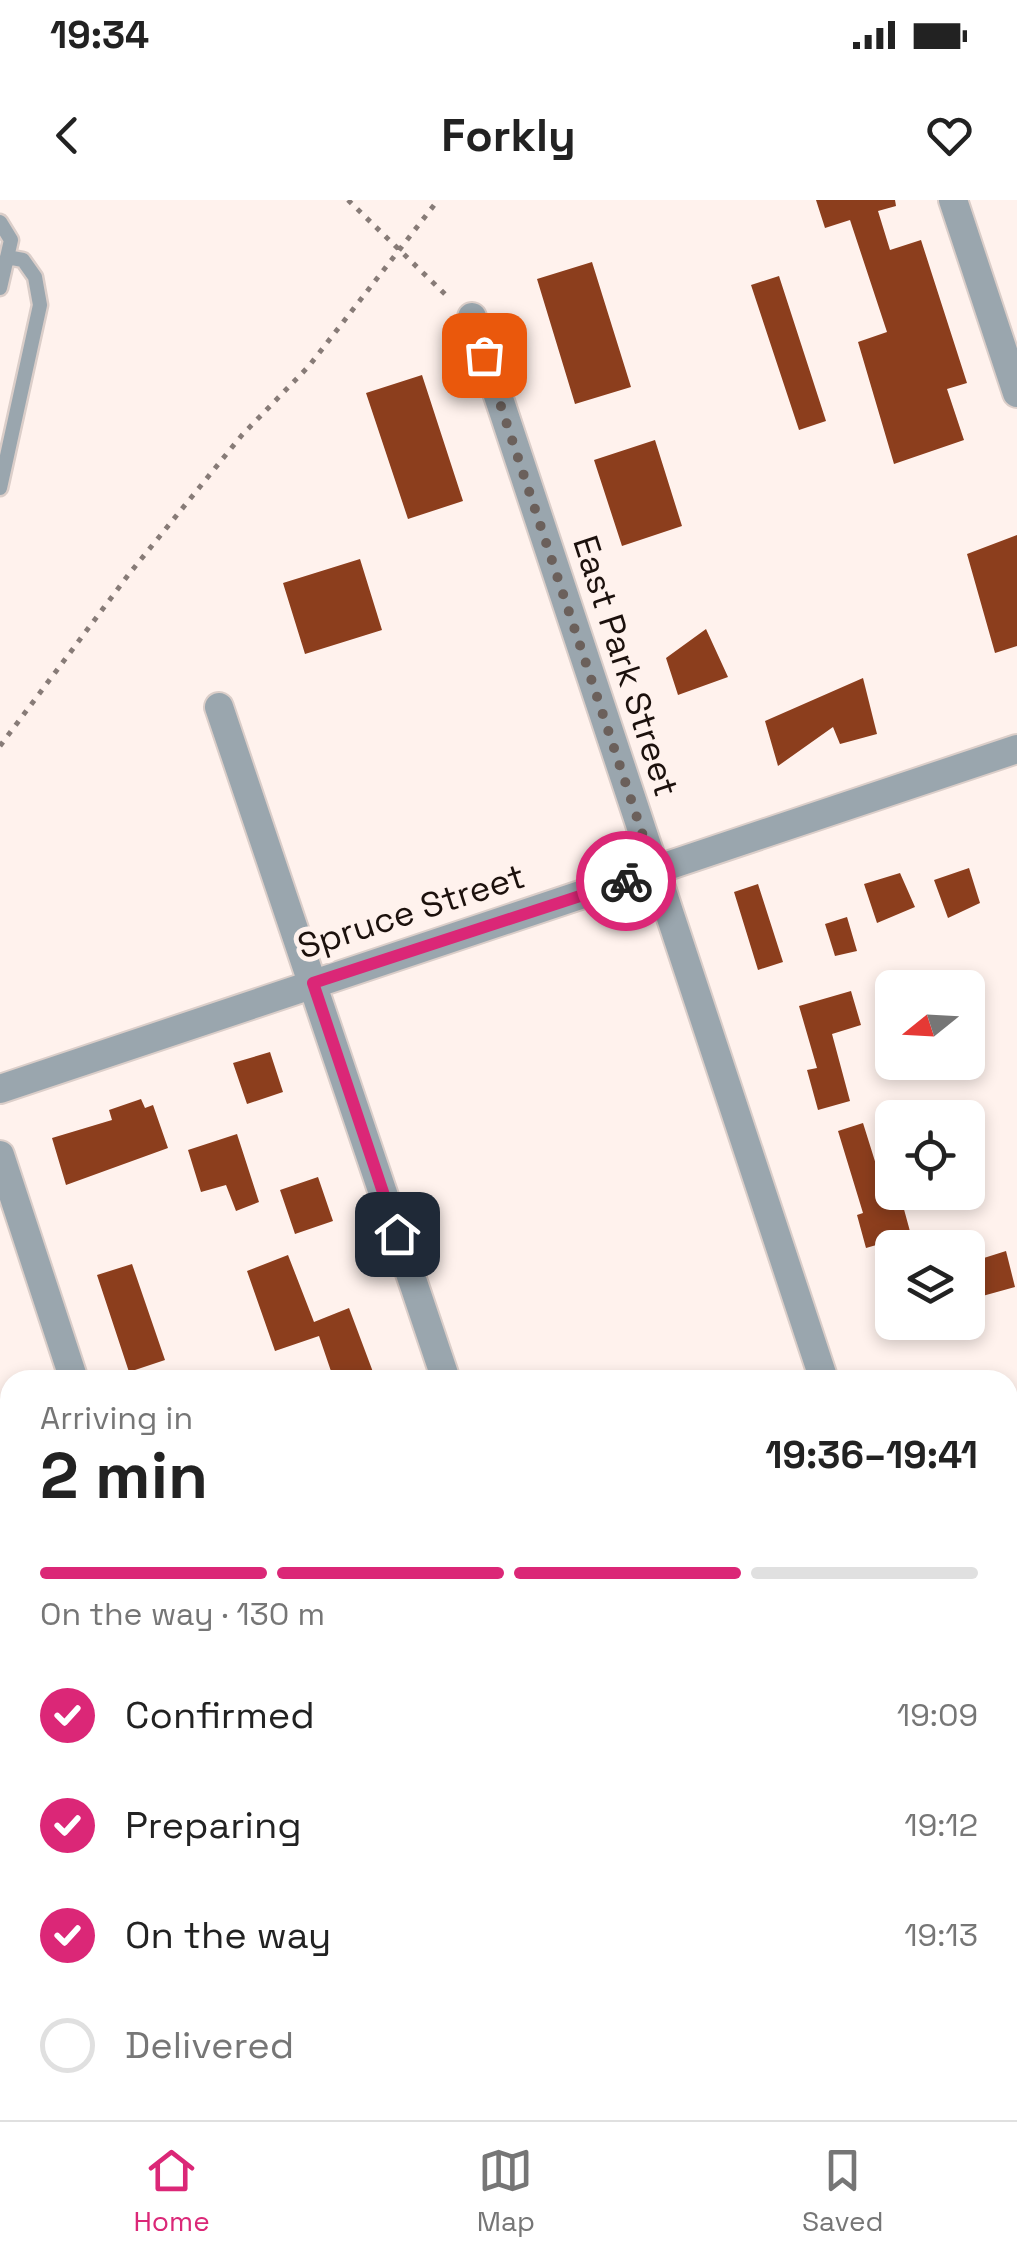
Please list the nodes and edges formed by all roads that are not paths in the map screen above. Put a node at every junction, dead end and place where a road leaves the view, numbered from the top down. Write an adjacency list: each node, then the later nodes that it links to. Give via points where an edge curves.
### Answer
1 (953, 200): 6 (street)
2 (0, 222): 3 (lane, via 11,240)
3 (7, 257): 4 (lane); 7 (lane, via 23,260 35,277 40,305)
4 (0, 288)
5 (472, 318): 10 (street, East Park Street)
6 (1017, 393)
7 (0, 488)
8 (218, 707): 11 (street)
9 (1017, 748): 10 (street, Spruce Street)
10 (655, 872): 11 (street, Spruce Street); 16 (street, East Park Street)
11 (313, 983): 12 (street, Spruce Street); 15 (street)
12 (0, 1088)
13 (0, 1155): 14 (street)
14 (71, 1370)
15 (443, 1370)
16 (821, 1370)

